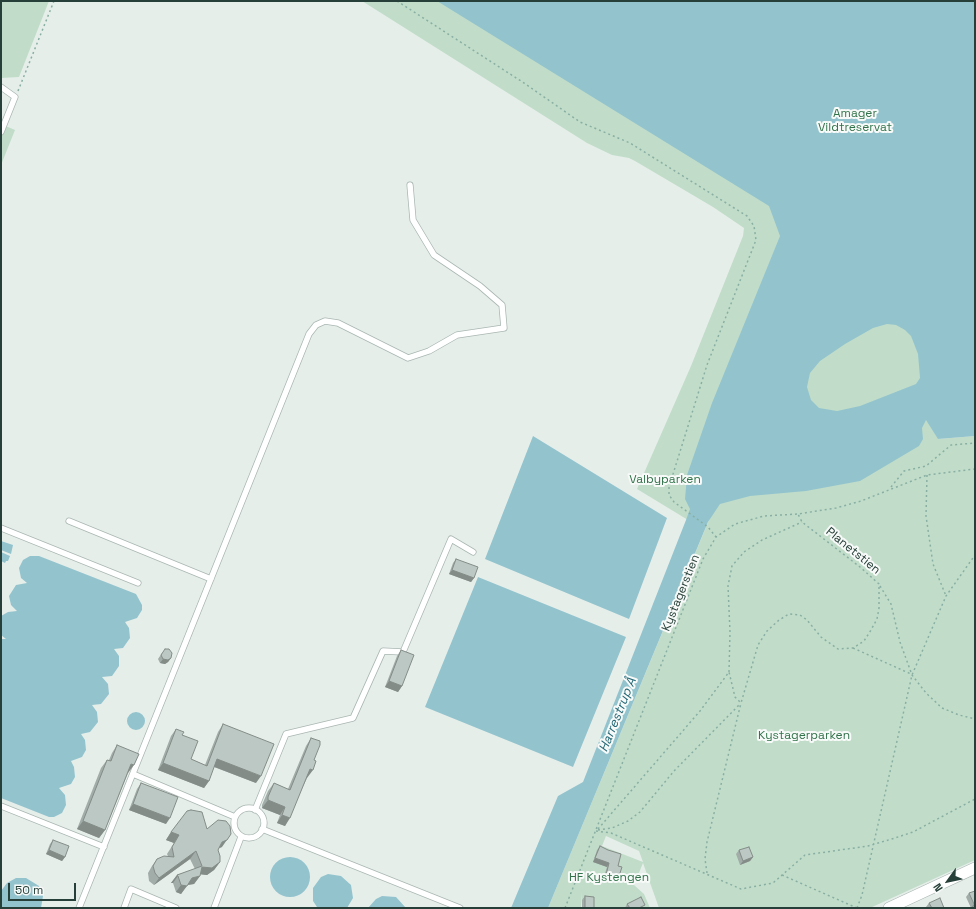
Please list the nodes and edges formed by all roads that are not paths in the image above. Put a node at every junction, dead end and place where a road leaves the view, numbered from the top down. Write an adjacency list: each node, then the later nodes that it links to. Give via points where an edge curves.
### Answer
1 (1, 87): 2 (lane, via 16,97)
2 (1, 132)
3 (410, 185): 7 (lane, via 414,220 434,255 480,286 502,306 504,328 457,335 429,351 408,358 338,323 325,321 316,325 309,334)
4 (69, 521): 7 (lane)
5 (1, 528): 8 (lane)
6 (473, 552): 11 (lane, via 451,539 402,652 383,651 353,718 286,734)
7 (211, 579): 9 (lane)
8 (138, 583)
9 (133, 774): 12 (lane); 15 (lane)
10 (1, 806): 15 (lane)
11 (255, 810): 12 (lane, via 246,809); 13 (lane, via 263,820)
12 (235, 817): 14 (lane, via 235,830)
13 (262, 829): 14 (lane, via 260,834 251,838); 21 (lane)
14 (241, 836): 20 (lane)
15 (104, 847): 17 (lane)
16 (975, 868): 22 (street)
17 (79, 908)
18 (124, 908): 19 (lane, via 130,889)
19 (176, 908)
20 (214, 908)
21 (460, 908)
22 (889, 908)

